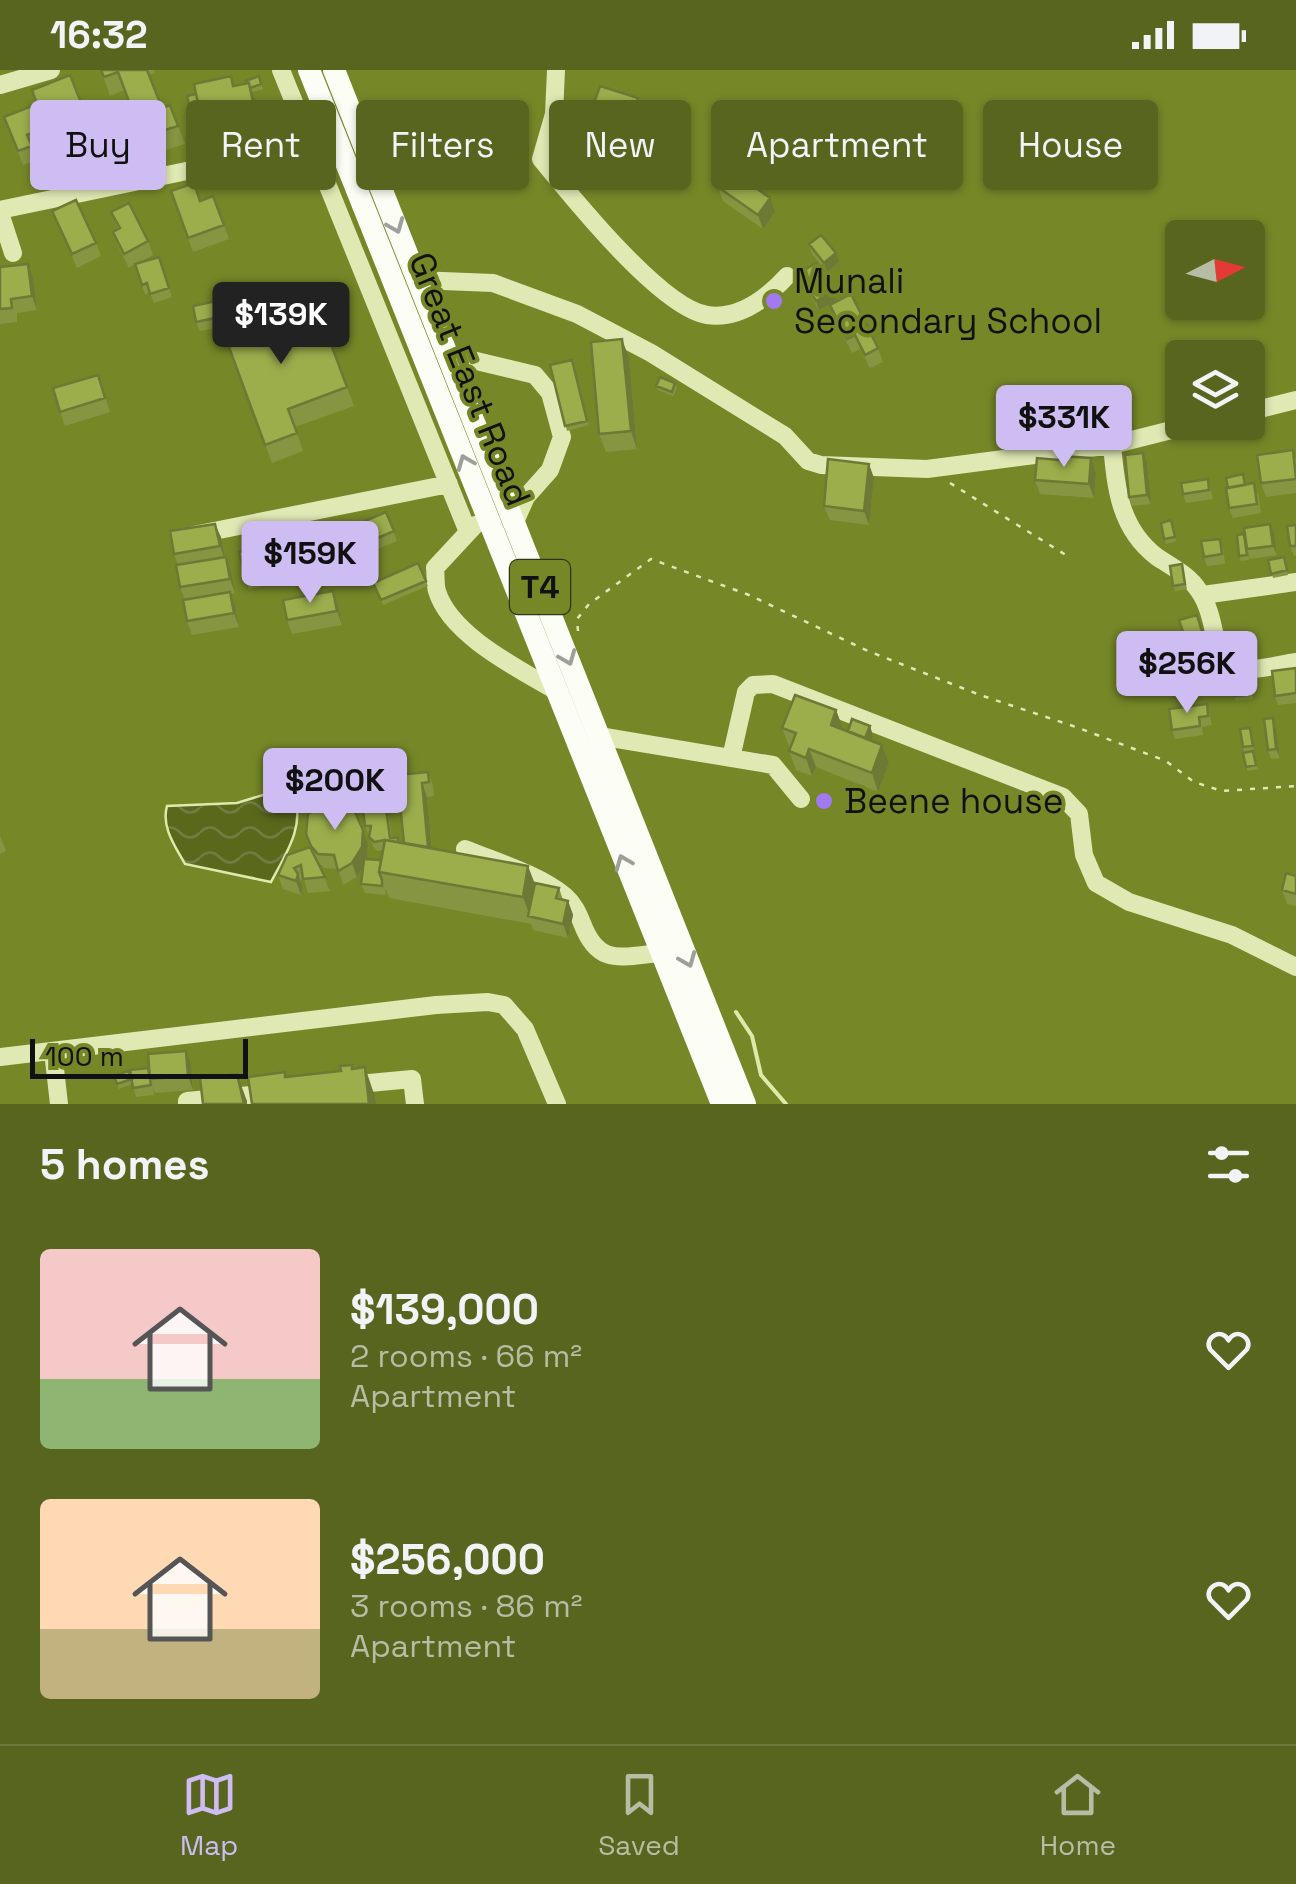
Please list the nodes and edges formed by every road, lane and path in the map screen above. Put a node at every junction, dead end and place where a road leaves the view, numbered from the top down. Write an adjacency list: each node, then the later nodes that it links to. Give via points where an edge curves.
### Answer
1 (51, 70): 6 (street)
2 (281, 70): 7 (street)
3 (309, 70): 21 (main road, Great East Road / T4, one-way to 3)
4 (334, 70): 13 (main road, Great East Road / T4, one-way to 13)
5 (556, 70): 12 (street, via 554,114 541,159 676,302 708,315 736,313 768,296)
6 (0, 85)
7 (292, 100)
8 (186, 172): 10 (street)
9 (328, 190): 20 (street)
10 (0, 212): 11 (street)
11 (14, 253)
12 (787, 276)
13 (418, 280): 14 (main road, Great East Road / T4); 19 (street, via 493,283 612,330 784,436 808,462)
14 (447, 354): 22 (main road, Great East Road / T4); 22 (street, via 536,376 550,393 562,437 550,470)
15 (1296, 400): 16 (street)
16 (1265, 408)
17 (1165, 432): 18 (street)
18 (1112, 445): 19 (street); 27 (street, via 1127,524 1141,544)
19 (927, 469): 25 (path)
20 (449, 484): 23 (street); 24 (street)
21 (486, 514): 23 (street); 30 (main road, Great East Road / T4)
22 (514, 524): 31 (main road, Great East Road / T4, one-way to 31)
23 (468, 532): 30 (street, via 435,568 437,592 450,616 491,652)
24 (187, 536)
25 (1069, 556)
26 (1296, 582): 27 (street)
27 (1203, 595): 29 (street, via 1227,666)
28 (578, 636): 33 (path, via 576,619 590,604 651,559 980,695 1166,761 1194,782 1222,791)
29 (1296, 662)
30 (556, 691): 36 (main road, Great East Road / T4, one-way to 30)
31 (598, 736): 32 (street); 47 (main road, Great East Road / T4, one-way to 47)
32 (730, 758): 34 (street, via 773,765); 37 (street, via 746,692 773,684 1063,797 1078,814 1096,883)
33 (1296, 786)
34 (801, 799)
35 (465, 848): 36 (street, via 565,896 599,952)
36 (659, 953): 46 (main road, Great East Road / T4)
37 (1296, 967)
38 (53, 1051): 39 (street); 42 (street); 45 (street, via 488,1002 504,1005 525,1029)
39 (0, 1056)
40 (337, 1086): 44 (street, via 412,1079)
41 (300, 1090): 43 (street)
42 (58, 1104)
43 (187, 1104)
44 (414, 1104)
45 (557, 1104)
46 (722, 1104)
47 (745, 1104)

